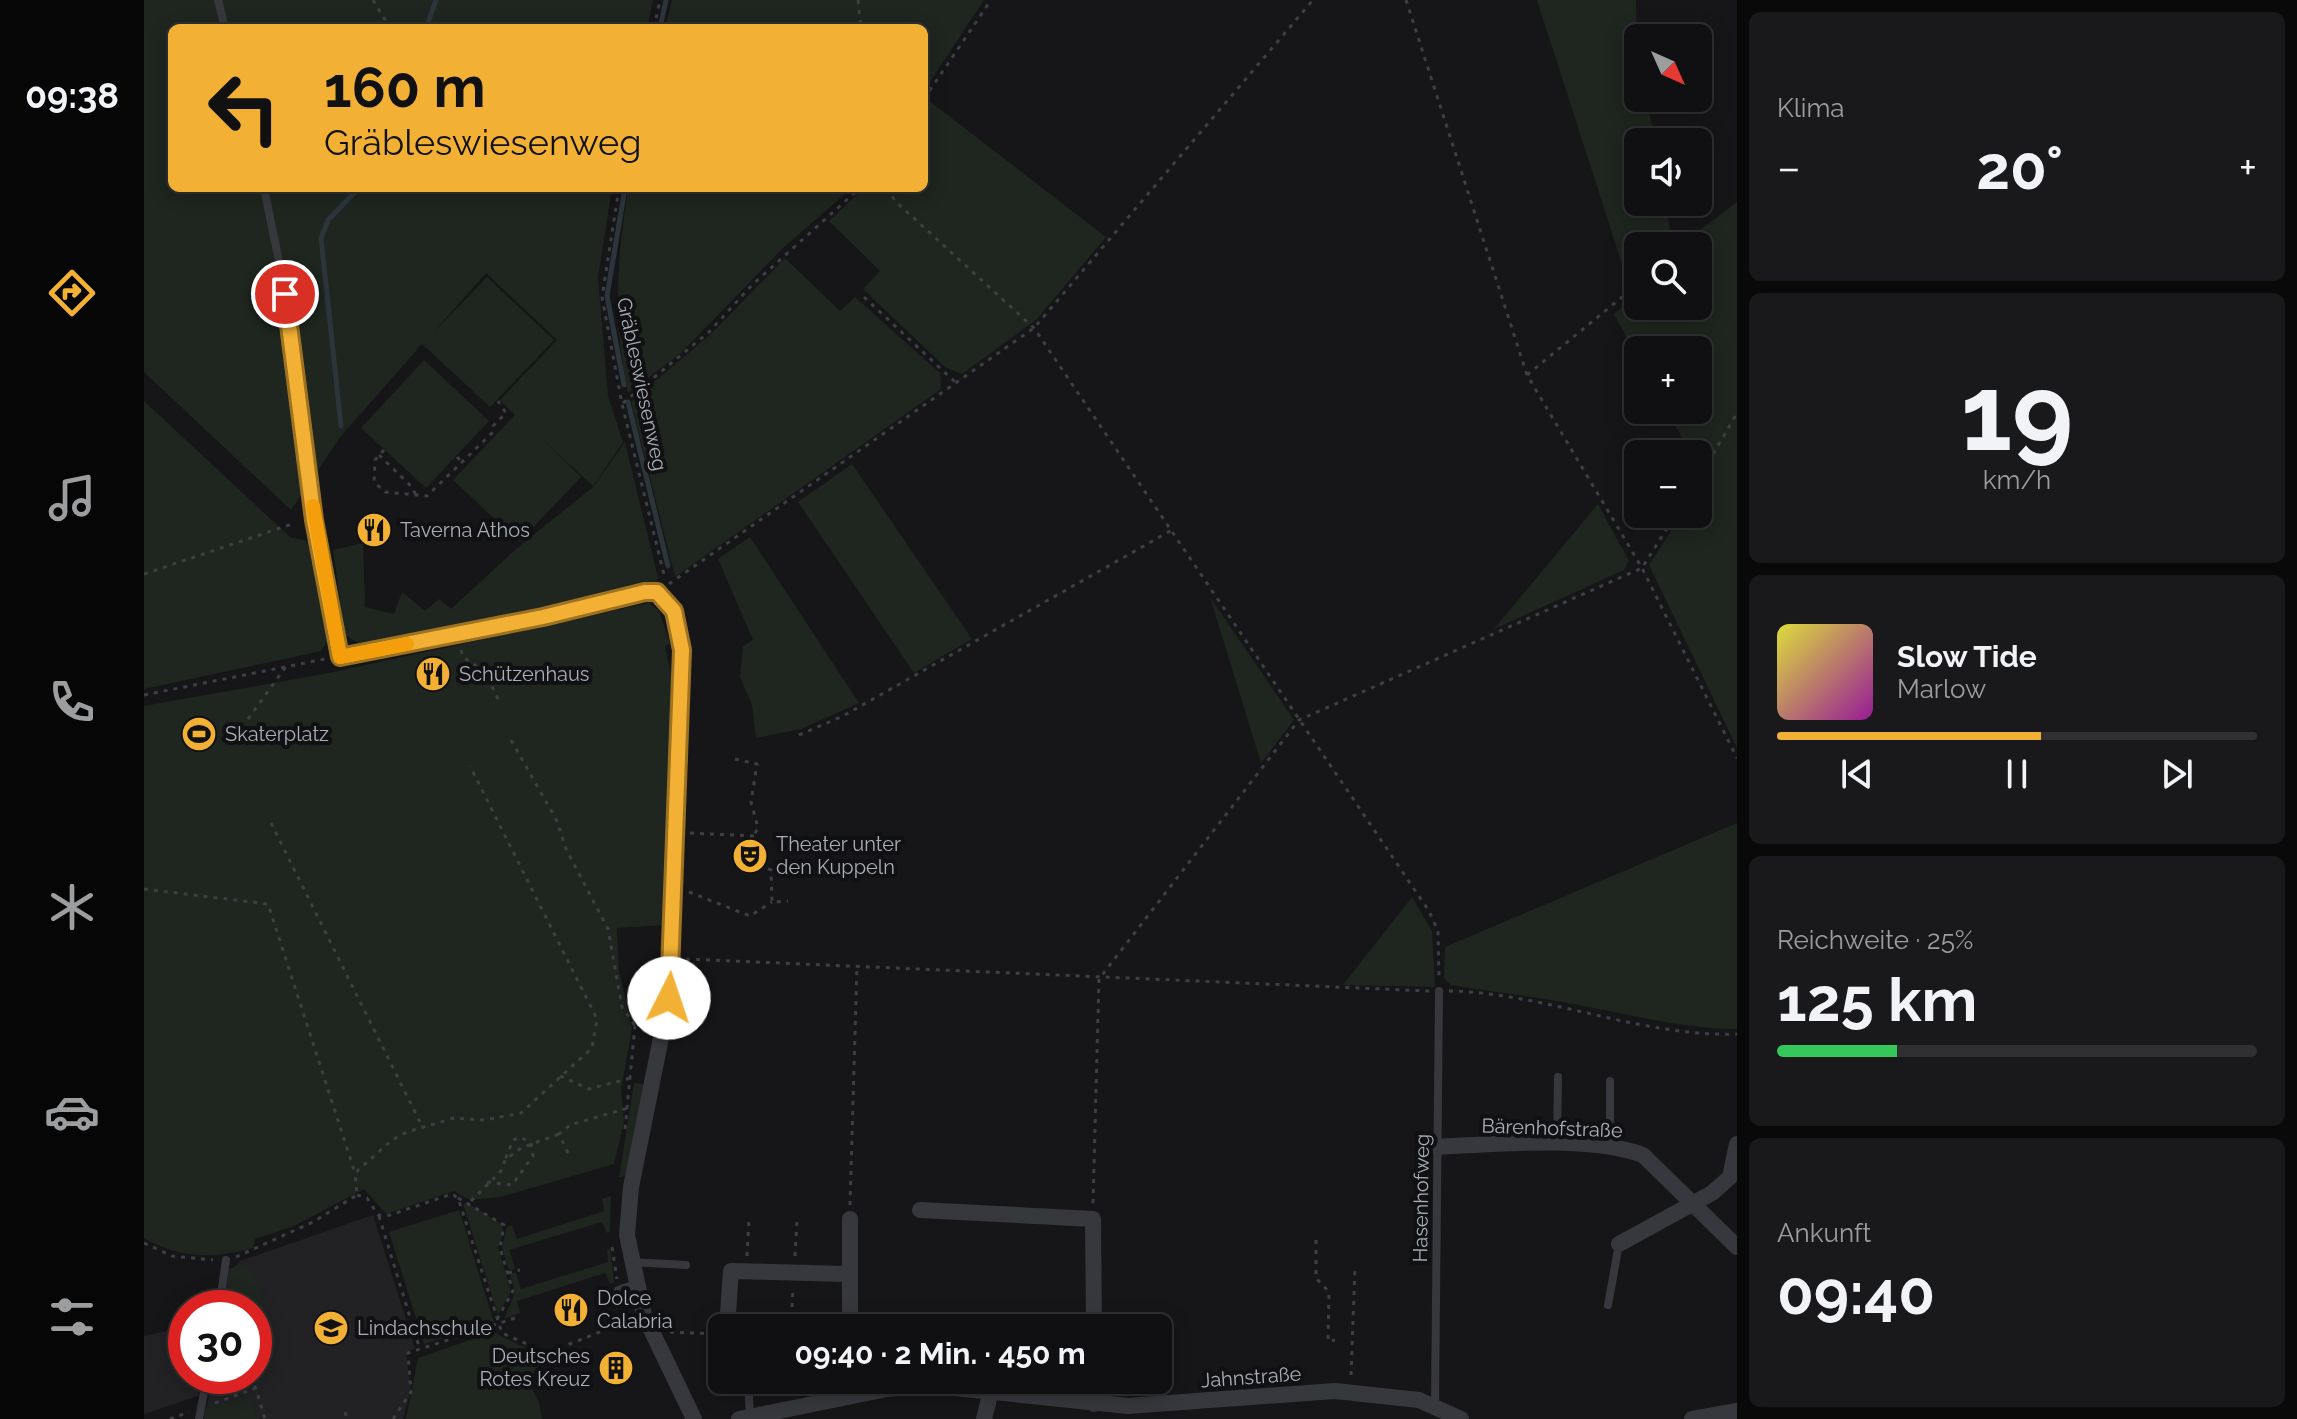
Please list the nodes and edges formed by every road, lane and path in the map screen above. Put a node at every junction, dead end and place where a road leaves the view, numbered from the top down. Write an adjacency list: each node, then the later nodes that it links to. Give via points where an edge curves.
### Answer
1 (218, 0): 8 (lane)
2 (373, 0): 9 (path)
3 (660, 0): 10 (path)
4 (858, 0): 11 (path)
5 (991, 0): 12 (path)
6 (1313, 0): 19 (path)
7 (1406, 0): 20 (path)
8 (224, 24)
9 (388, 24)
10 (655, 24)
11 (861, 24)
12 (928, 93)
13 (265, 192): 37 (lane, via 291,321 314,520)
14 (618, 192): 23 (path, Gräbleswiesenweg, via 602,297)
15 (855, 192): 23 (path, via 762,275 709,332)
16 (889, 192): 19 (path)
17 (1624, 295): 20 (path)
18 (864, 297): 21 (path)
19 (1034, 328): 21 (path); 33 (path)
20 (1527, 375): 34 (path)
21 (956, 383): 23 (path, Gräbleswiesenweg, via 667,586)
22 (498, 401): 29 (path, via 506,413)
23 (622, 404)
24 (1737, 413): 27 (path)
25 (384, 450): 26 (path)
26 (379, 455): 30 (path); 30 (path, via 374,482 385,492)
27 (1712, 456)
28 (457, 457): 29 (path)
29 (463, 463): 30 (path, via 427,496)
30 (416, 496)
31 (295, 523): 35 (path)
32 (1667, 528): 34 (path)
33 (1172, 530): 42 (path); 43 (path, via 843,716)
34 (1642, 568): 42 (path); 45 (path)
35 (144, 574)
36 (457, 634): 37 (street); 40 (path, via 463,657 485,672); 49 (street, via 657,592 674,611 682,650)
37 (340, 657): 38 (path)
38 (287, 665): 39 (path); 41 (path)
39 (144, 695)
40 (500, 703)
41 (248, 719)
42 (1299, 720): 57 (path); 58 (path, via 1429,911 1438,931)
43 (799, 735)
44 (511, 740): 59 (path, via 608,929 622,1007)
45 (1737, 758)
46 (735, 759): 50 (path, via 757,764 751,802 758,828)
47 (470, 766): 61 (path, via 597,1019 592,1048)
48 (271, 823): 66 (path)
49 (677, 832): 50 (path); 52 (street)
50 (754, 836): 54 (path, via 748,846 761,866 771,870)
51 (144, 889): 75 (path, via 268,904)
52 (676, 890): 54 (path, via 750,916); 55 (street)
53 (788, 901): 54 (path)
54 (772, 902)
55 (672, 959): 56 (path); 63 (street)
56 (857, 965): 57 (path); 84 (path)
57 (1099, 979): 58 (path); 85 (path)
58 (1439, 991): 60 (path, via 1551,1003 1678,1032); 72 (lane, Hasenhofweg)
59 (635, 1026)
60 (1737, 1034)
61 (560, 1076): 63 (path, via 589,1089 630,1078); 66 (path, via 521,1113 485,1120 454,1118)
62 (1558, 1077): 70 (lane)
63 (653, 1080): 93 (street, via 631,1187)
64 (1610, 1081): 71 (lane)
65 (628, 1108): 67 (path, via 570,1125)
66 (424, 1129): 75 (path, via 392,1140)
67 (559, 1134): 68 (path); 73 (path)
68 (531, 1143): 74 (path); 74 (path, via 520,1137 513,1140); 76 (path, via 533,1156 512,1185)
69 (1737, 1144): 80 (street, via 1730,1177)
70 (1556, 1145): 71 (street, Bärenhofstraße); 72 (street, Bärenhofstraße)
71 (1610, 1146): 80 (street, Bärenhofstraße, via 1643,1155)
72 (1437, 1147): 124 (lane, Hasenhofweg)
73 (568, 1153)
74 (505, 1160): 76 (path)
75 (355, 1173): 77 (path)
76 (487, 1182): 79 (path)
77 (357, 1195): 82 (path, via 367,1198); 92 (path, via 313,1222)
78 (458, 1198): 79 (path); 82 (path, via 452,1194); 109 (path)
79 (470, 1202): 87 (path)
80 (1693, 1204): 90 (street); 91 (street, Bärenhofstraße)
81 (920, 1210): 85 (street)
82 (378, 1215): 114 (path)
83 (749, 1219): 97 (path)
84 (850, 1219): 99 (street)
85 (1093, 1219): 106 (street)
86 (513, 1222): 87 (path)
87 (504, 1225): 98 (path, via 500,1248)
88 (1316, 1240): 113 (path, via 1316,1278 1329,1292 1328,1341)
89 (144, 1243): 92 (path, via 172,1256)
90 (1619, 1244): 103 (lane)
91 (1737, 1247)
92 (226, 1260): 101 (lane)
93 (631, 1262): 94 (lane); 100 (street)
94 (686, 1265)
95 (1355, 1268): 115 (path)
96 (520, 1270): 98 (path)
97 (746, 1271): 99 (street); 104 (street, via 731,1271)
98 (507, 1273): 109 (path, via 513,1291)
99 (848, 1274): 105 (street)
100 (636, 1284): 102 (lane); 108 (street)
101 (222, 1290)
102 (618, 1290): 108 (path)
103 (1608, 1305)
104 (728, 1314)
105 (849, 1314)
106 (1094, 1314)
107 (518, 1317): 110 (path)
108 (636, 1318): 110 (path, via 547,1353 502,1333); 111 (street)
109 (497, 1319): 110 (path)
110 (499, 1325): 114 (path)
111 (651, 1332): 112 (path); 132 (street)
112 (708, 1334)
113 (1335, 1340)
114 (420, 1350): 131 (path, via 408,1353 411,1392)
115 (1351, 1393): 123 (street, Jahnstraße); 124 (street, Jahnstraße, via 1401,1396)
116 (204, 1394): 128 (lane)
117 (257, 1394): 129 (path)
118 (747, 1394): 127 (lane)
119 (830, 1394): 127 (street, Jahnstraße)
120 (990, 1394): 133 (street)
121 (1015, 1394): 123 (street, Jahnstraße)
122 (1094, 1394): 123 (street)
123 (1094, 1404)
124 (1435, 1405): 134 (street, Jahnstraße)
125 (345, 1412): 130 (path)
126 (1735, 1414): 135 (street)
127 (746, 1418)
128 (199, 1419)
129 (265, 1419)
130 (347, 1419)
131 (393, 1419)
132 (694, 1419)
133 (984, 1419)
134 (1461, 1419)
135 (1692, 1419)

